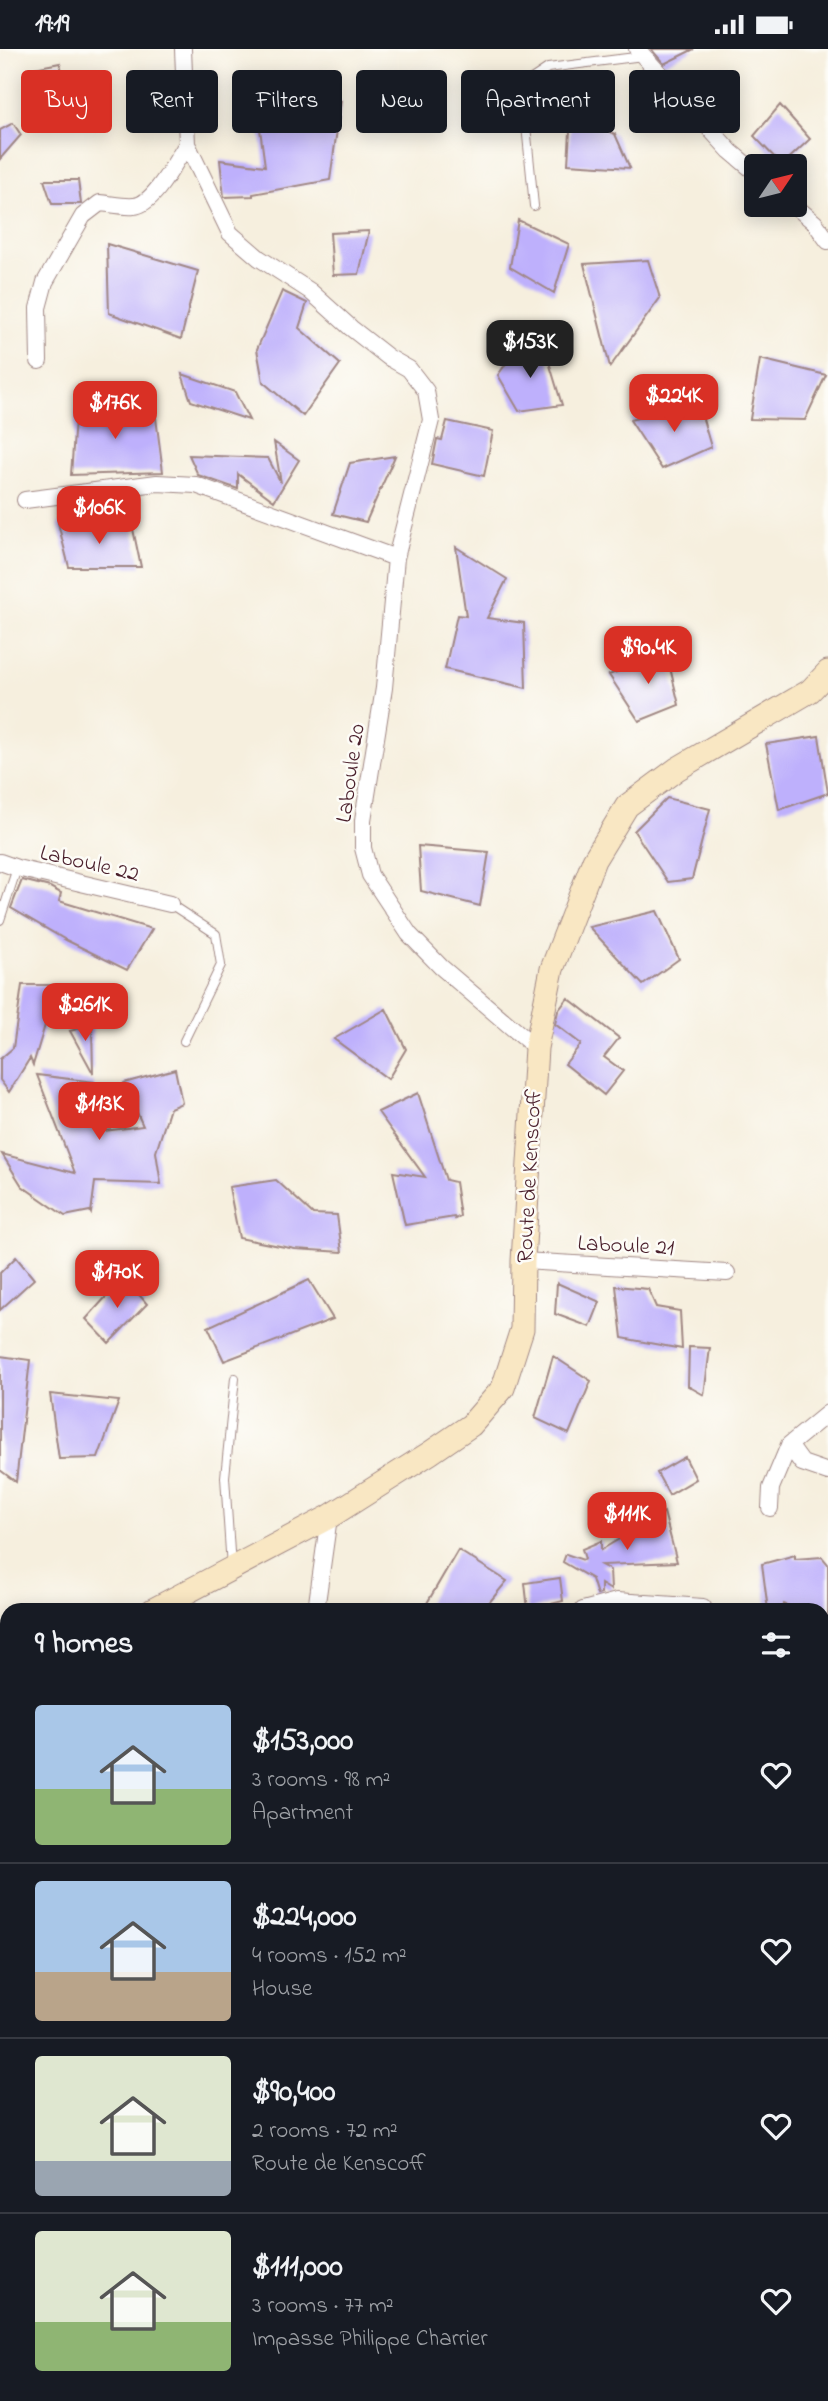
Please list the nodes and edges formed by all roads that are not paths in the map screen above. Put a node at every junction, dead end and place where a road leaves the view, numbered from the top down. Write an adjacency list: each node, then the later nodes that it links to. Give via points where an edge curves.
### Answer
1 (183, 49): 3 (street)
2 (640, 52): 4 (street); 5 (lane, via 548,68 530,80 523,95)
3 (187, 144): 8 (street, via 155,193 143,203 135,207 100,203 83,216 45,282 38,308); 10 (street, Laboule 20, via 230,233 409,369 426,391 431,421)
4 (744, 163)
5 (534, 206)
6 (807, 216): 7 (street)
7 (828, 241)
8 (39, 362)
9 (25, 500): 10 (street, via 157,483 196,485)
10 (397, 558): 17 (street, Laboule 20, via 384,688 363,820 363,848 370,875 409,934)
11 (828, 672): 17 (main road, Route de Kenscoff, via 810,691 677,769 627,806 594,860 552,969)
12 (0, 862): 13 (street, Laboule 22)
13 (17, 868): 14 (street, Laboule 22); 15 (lane)
14 (170, 904): 16 (lane, via 216,934 221,965)
15 (0, 920)
16 (184, 1041)
17 (536, 1048): 18 (main road, Route de Kenscoff)
18 (523, 1261): 19 (street, Laboule 21); 25 (main road, Route de Kenscoff, via 522,1329 503,1388 471,1425)
19 (727, 1273)
20 (235, 1378): 26 (lane, via 225,1478)
21 (828, 1413): 22 (street)
22 (789, 1445): 23 (street, via 802,1463); 24 (street, via 771,1488)
23 (828, 1472)
24 (770, 1508)
25 (329, 1517): 26 (main road, Route de Kenscoff); 28 (street)
26 (232, 1570): 27 (main road, Route de Kenscoff)
27 (167, 1603)
28 (317, 1603)
29 (609, 1603): 30 (street)
30 (646, 1603)

